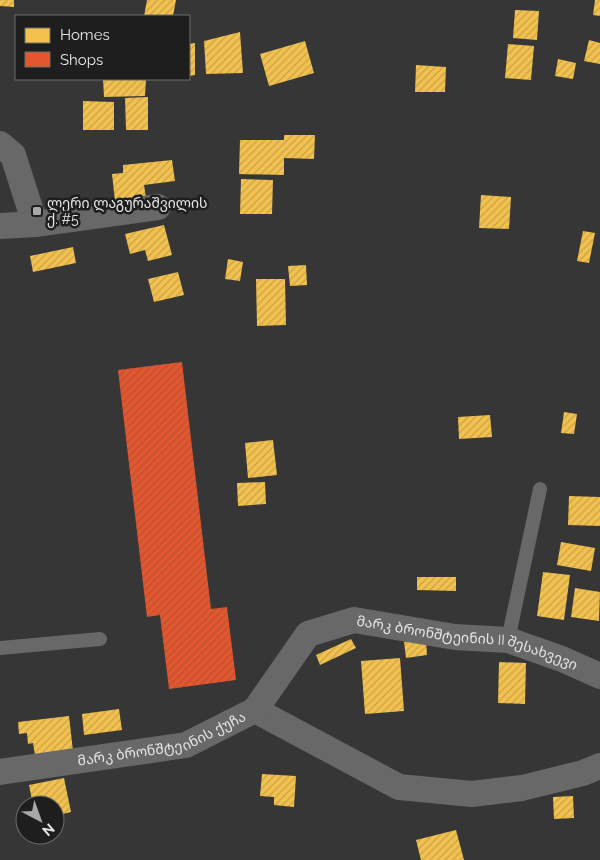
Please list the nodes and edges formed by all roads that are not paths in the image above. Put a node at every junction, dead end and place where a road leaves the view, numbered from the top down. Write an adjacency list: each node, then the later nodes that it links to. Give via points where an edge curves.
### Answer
1 (0, 144): 3 (street, via 13,155)
2 (158, 207): 3 (street)
3 (35, 224): 4 (street)
4 (0, 226)
5 (540, 489): 7 (lane)
6 (100, 639): 8 (lane)
7 (508, 640): 9 (street, მარკ ბრონშტეინის II შესახვევი); 10 (street, მარკ ბრონშტეინის II შესახვევი, via 455,637 354,620 308,634)
8 (0, 648)
9 (600, 676)
10 (254, 710): 11 (street, მარკ ბრონშტეინის ქუჩა, via 399,786 472,794 522,788); 12 (street, მარკ ბრონშტეინის ქუჩა, via 186,745)
11 (600, 766)
12 (0, 772)

